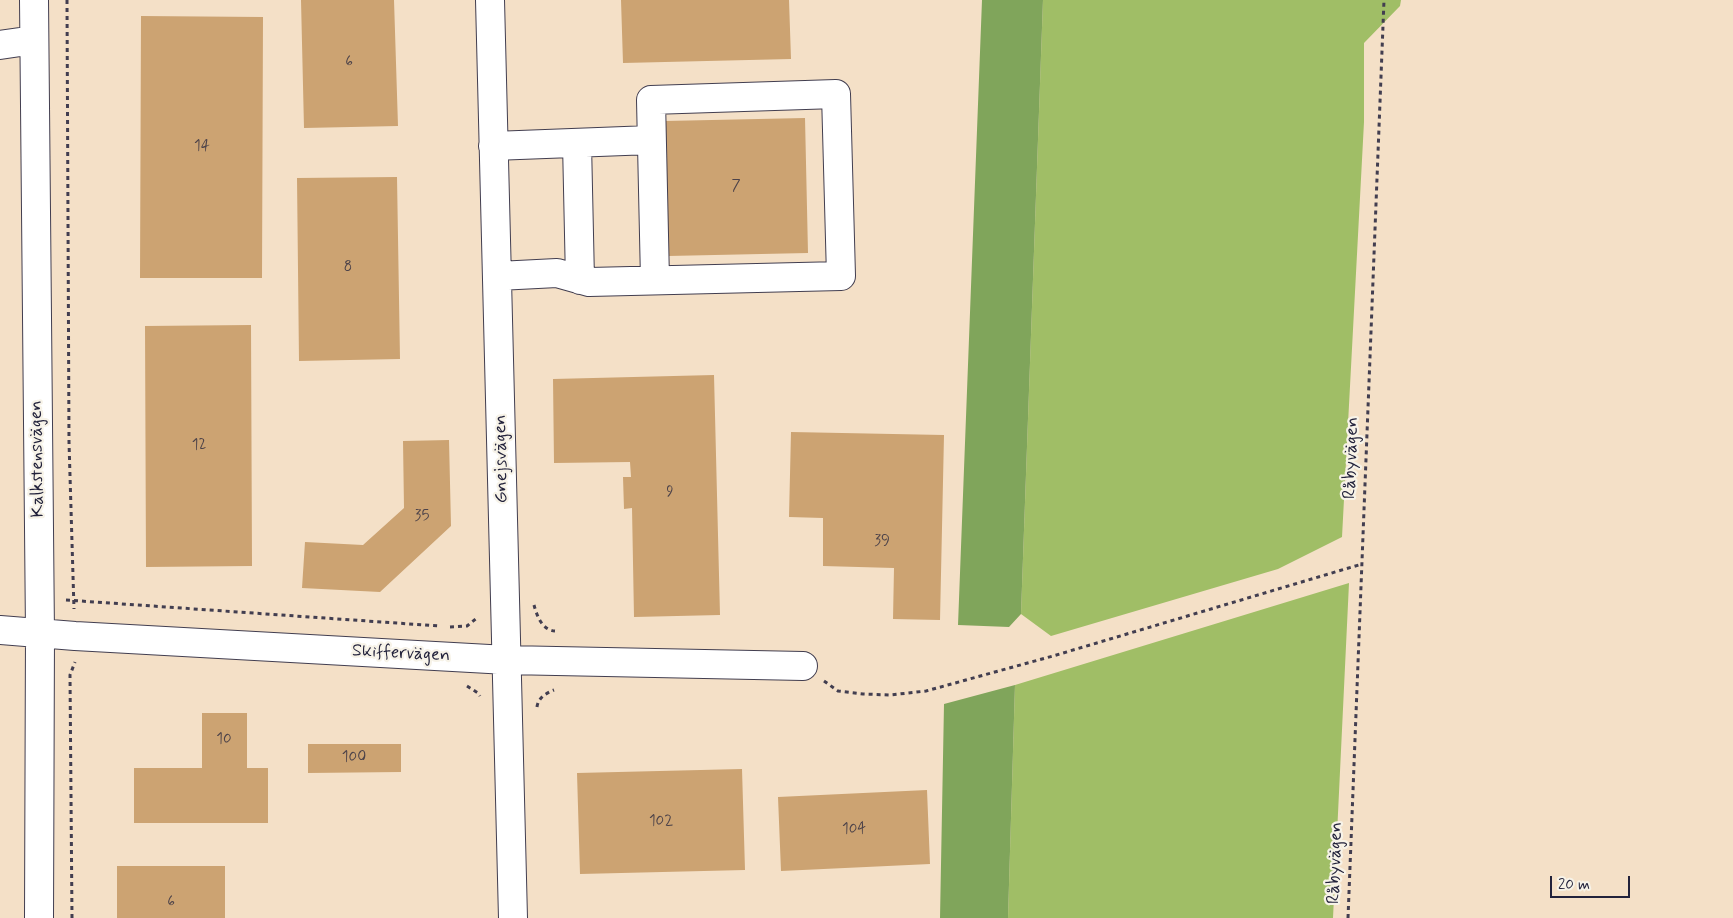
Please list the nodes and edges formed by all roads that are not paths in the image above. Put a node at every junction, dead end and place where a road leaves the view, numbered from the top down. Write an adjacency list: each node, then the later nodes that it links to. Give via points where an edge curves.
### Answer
1 (34, 0): 3 (street, Kalkstensvägen)
2 (490, 0): 7 (street, Gnejsvägen)
3 (34, 40): 4 (street); 12 (street, Kalkstensvägen)
4 (4, 45)
5 (651, 140): 6 (street); 10 (street); 10 (street, via 651,100 836,94 841,276)
6 (577, 143): 7 (street); 9 (street)
7 (494, 146): 8 (street, Gnejsvägen)
8 (498, 276): 9 (street, via 556,274); 13 (street, Gnejsvägen)
9 (580, 280): 10 (street)
10 (655, 280)
11 (0, 630): 12 (street, Skiffervägen)
12 (40, 633): 13 (street, Skiffervägen); 15 (street, Kalkstensvägen)
13 (508, 660): 14 (street, Skiffervägen); 16 (street, Gnejsvägen)
14 (803, 666)
15 (39, 918)
16 (513, 918)

